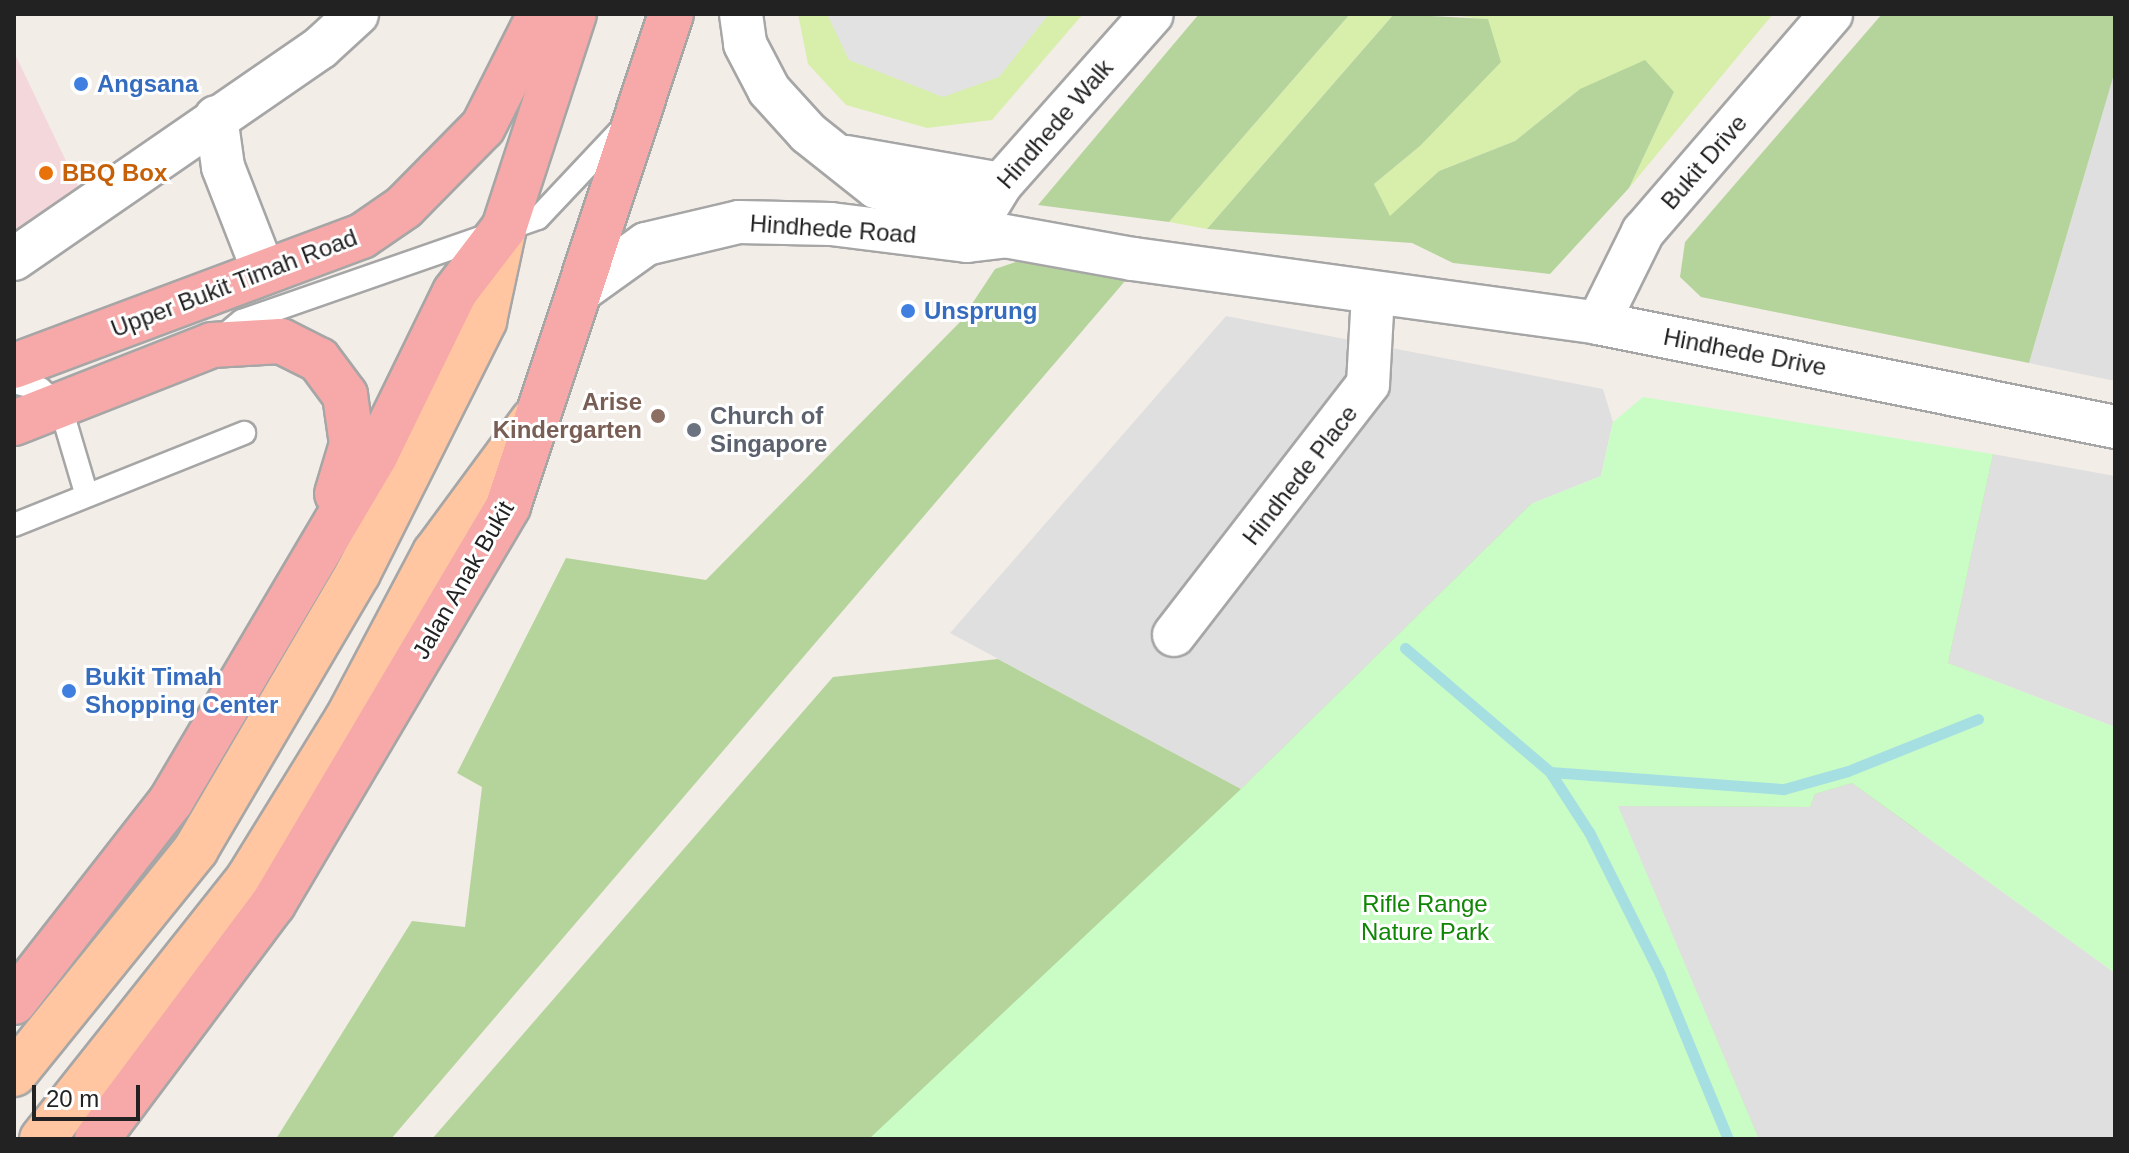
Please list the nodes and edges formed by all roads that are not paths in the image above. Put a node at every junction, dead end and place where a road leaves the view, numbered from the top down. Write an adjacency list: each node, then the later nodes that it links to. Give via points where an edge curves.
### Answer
1 (357, 14): 9 (street, via 321,47)
2 (540, 14): 15 (highway, Upper Bukit Timah Road, via 483,127 444,170 362,236)
3 (574, 14): 13 (highway)
4 (671, 14): 8 (highway)
5 (741, 14): 12 (street, Hindhede Road, via 745,44 769,90 837,155 876,187)
6 (1152, 14): 12 (street, Hindhede Walk)
7 (1831, 14): 18 (street, Bukit Drive, via 1643,232)
8 (637, 108): 13 (lane, via 538,218); 16 (highway)
9 (216, 117): 10 (street); 11 (street)
10 (175, 147): 11 (street, via 210,162); 14 (street)
11 (229, 181): 15 (street)
12 (988, 220): 16 (street, Hindhede Road, via 701,227 631,251); 17 (street, Hindhede Road)
13 (504, 228): 19 (lane, via 242,321); 29 (highway, via 455,292 375,456); 32 (main road, via 484,321 358,573 196,849)
14 (14, 259)
15 (264, 272): 20 (highway, Upper Bukit Timah Road)
16 (582, 290): 23 (highway)
17 (1373, 295): 18 (street, Hindhede Drive); 30 (street, Hindhede Place, via 1368,384)
18 (1598, 323): 25 (street, Hindhede Drive)
19 (212, 345): 22 (highway, Upper Bukit Timah Road); 29 (highway, Upper Bukit Timah Road, via 281,341 319,360 345,395 352,444)
20 (14, 366)
21 (14, 382): 22 (lane, via 40,389)
22 (60, 405): 24 (highway, Upper Bukit Timah Road); 27 (lane)
23 (534, 418): 33 (main road, Jalan Anak Bukit, via 435,553 347,719 248,879); 34 (highway, Jalan Anak Bukit, via 508,506 273,904)
24 (14, 423)
25 (2115, 427)
26 (244, 433): 27 (lane)
27 (86, 493): 28 (lane)
28 (14, 525)
29 (321, 550): 31 (highway, via 171,801)
30 (1174, 635)
31 (14, 1002)
32 (14, 1074)
33 (42, 1139)
34 (97, 1139)

